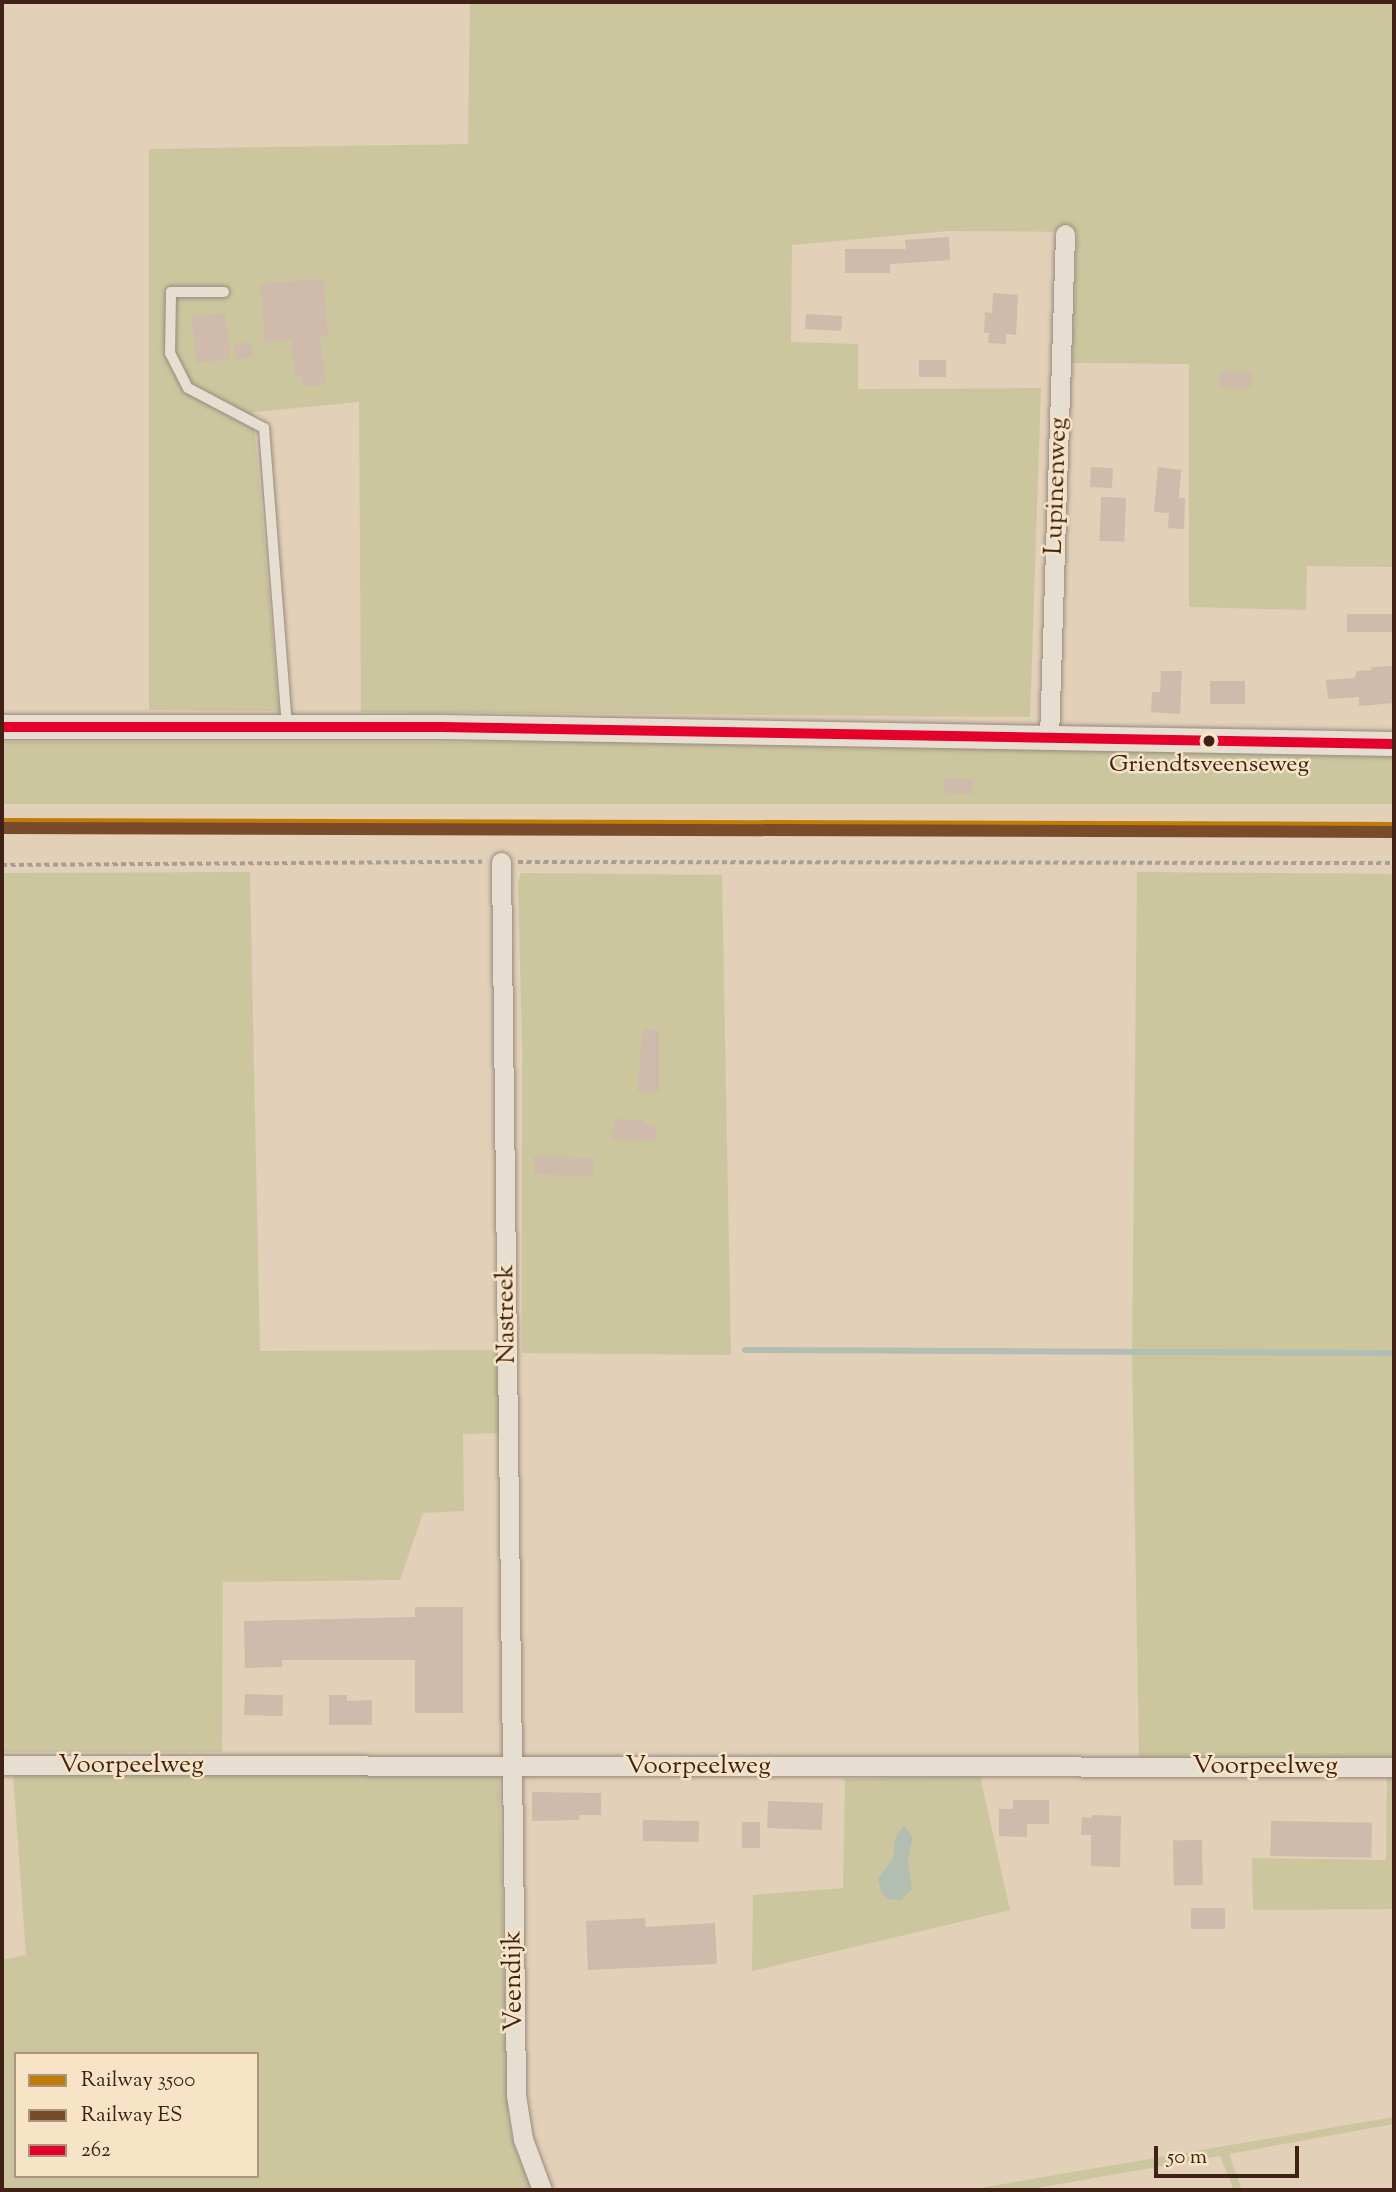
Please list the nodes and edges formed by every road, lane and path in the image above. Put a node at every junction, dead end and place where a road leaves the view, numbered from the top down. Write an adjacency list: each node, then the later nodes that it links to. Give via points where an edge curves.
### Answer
1 (1065, 234): 5 (street, Lupinenweg)
2 (224, 292): 4 (lane, via 171,292 170,353 188,388 264,428)
3 (2, 727): 4 (street)
4 (288, 727): 5 (street)
5 (1049, 738): 6 (street)
6 (1394, 744)
7 (501, 862): 8 (path); 9 (path); 11 (street, Nastreek)
8 (1394, 863)
9 (2, 865)
10 (2, 1765): 11 (street, Voorpeelweg)
11 (512, 1767): 12 (street, Voorpeelweg); 13 (street, Veendijk, via 516,2095 523,2139)
12 (1394, 1767)
13 (542, 2190)

